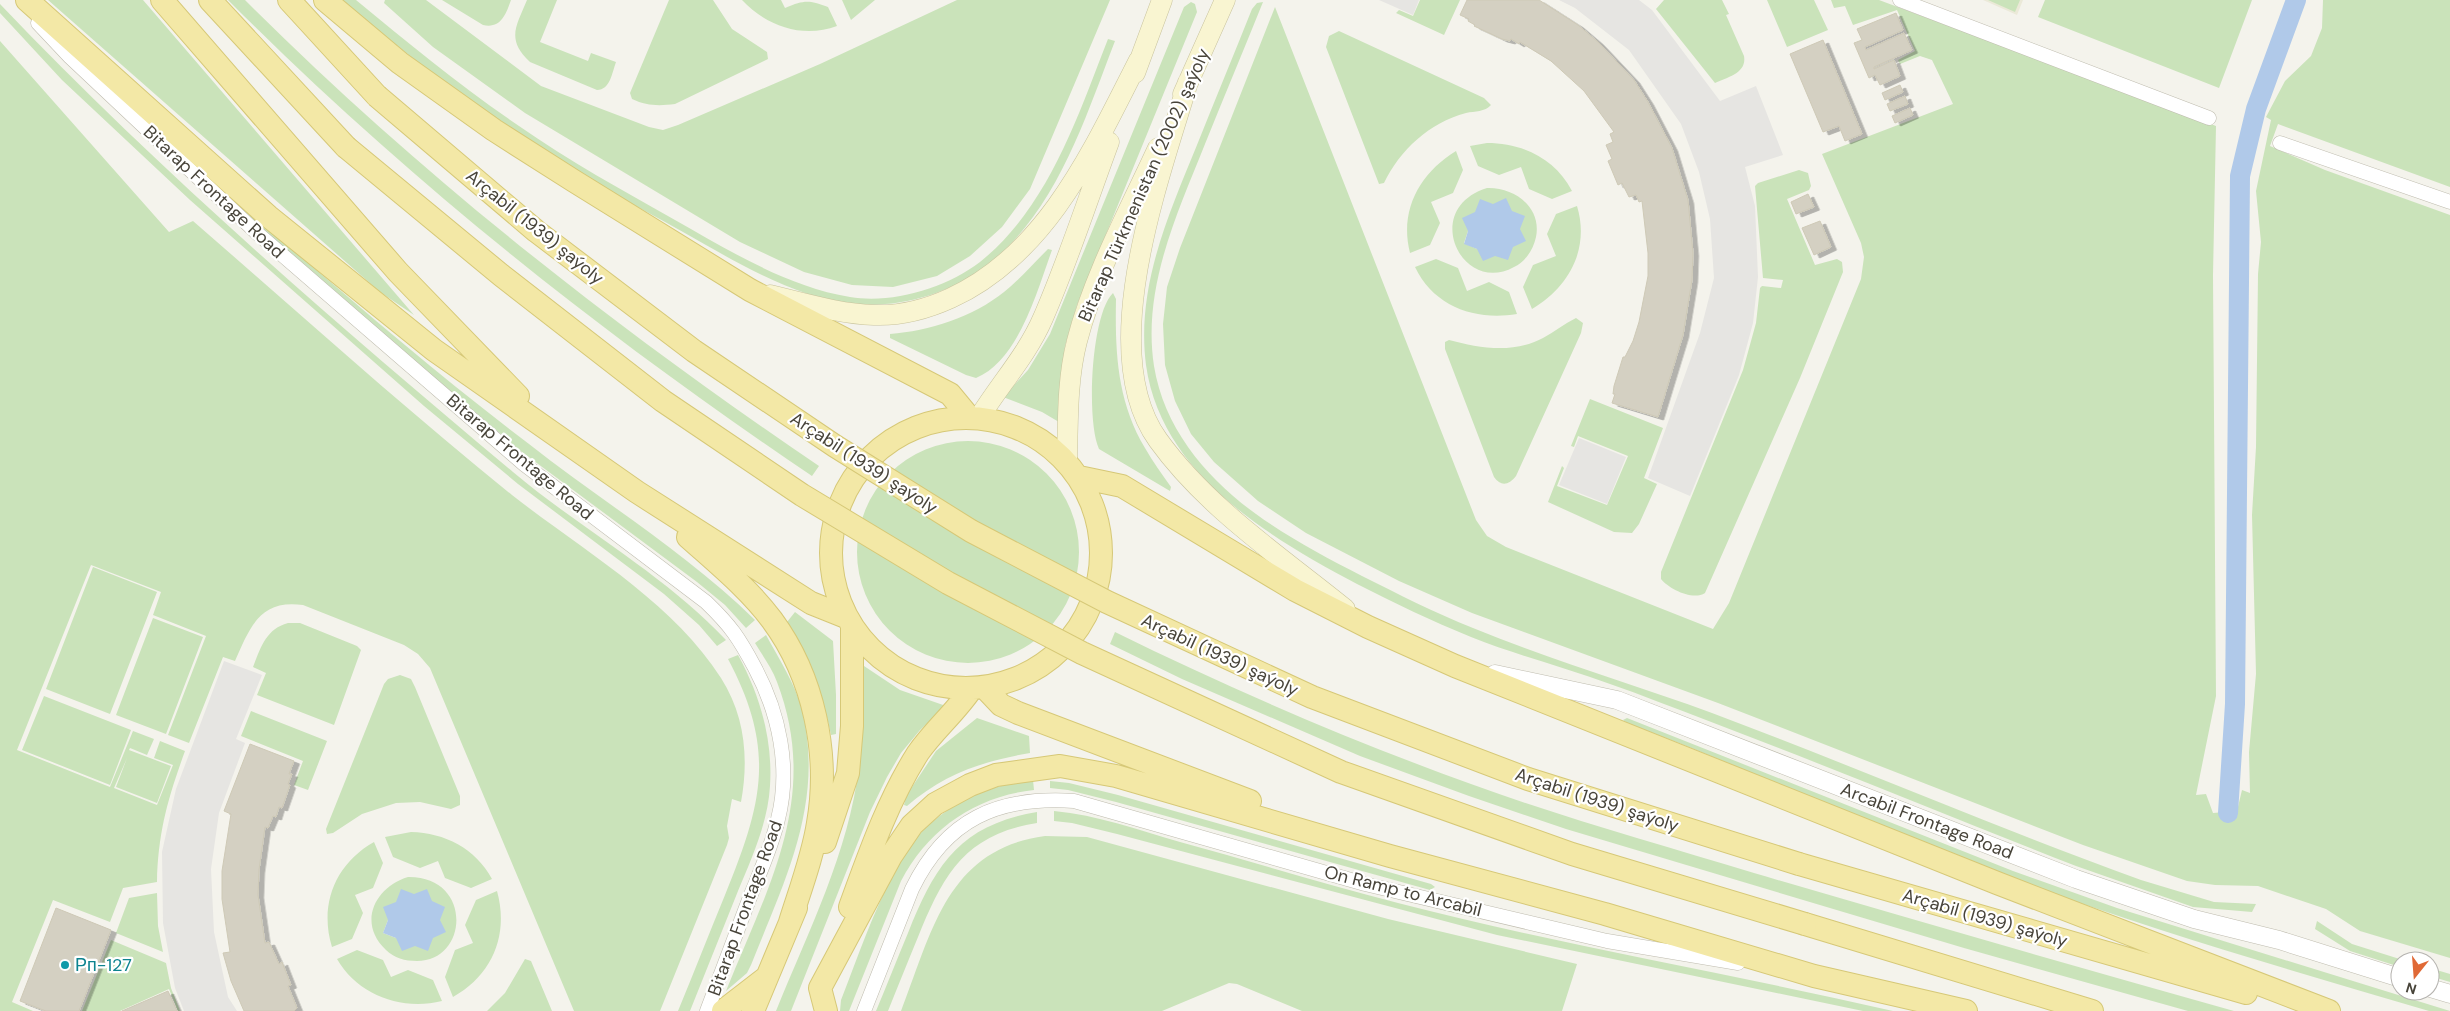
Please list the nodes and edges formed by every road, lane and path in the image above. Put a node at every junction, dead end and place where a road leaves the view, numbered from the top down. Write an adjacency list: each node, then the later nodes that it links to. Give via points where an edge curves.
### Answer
1 (18, 0): 30 (street, Bitarap Frontage Road, via 70,57 257,233 525,465 706,602 728,622 742,642 766,688 776,719 783,758 783,789 779,818)
2 (27, 0): 17 (main road, via 268,216 434,350)
3 (162, 0): 17 (main road, via 398,272)
4 (210, 0): 37 (main road, bridge, via 346,147 501,276 663,402 802,494 948,583 1082,653 1341,772 1572,854)
5 (289, 0): 38 (main road, Arçabil (1939) şaýoly, bridge, via 377,96 536,231 694,351 835,446 971,531 1107,602 1312,697 1528,779 1799,864)
6 (325, 0): 15 (main road, via 400,63 494,130)
7 (1162, 0): 10 (main road)
8 (1225, 0): 11 (main road, Bitarap Türkmenistan (2002) şaýoly)
9 (1900, 0): 12 (street)
10 (1139, 60): 15 (main road, via 1090,156 1049,218 1010,260 975,287 926,309 875,315 830,310); 16 (main road, via 1043,319 1019,363)
11 (1188, 82): 18 (main road, Bitarap Türkmenistan (2002) şaýoly, via 1091,295 1075,350 1071,384); 21 (main road, via 1137,269 1131,328 1134,376 1142,410 1158,439 1223,512)
12 (2209, 118)
13 (2280, 143): 14 (street)
14 (2450, 202)
15 (750, 290): 16 (main road, via 950,394)
16 (974, 418): 18 (main road, via 1004,423 1027,432 1049,445); 20 (main road, via 922,424 881,447 850,482 832,526 832,573)
17 (563, 440): 19 (main road)
18 (1073, 469): 21 (main road, via 1122,486 1295,590); 23 (main road, via 1096,512 1102,551 1097,590 1081,626 1055,656 1022,677)
19 (637, 492): 20 (main road, via 810,603); 25 (main road, via 734,578 772,620 806,689 821,743 823,780 818,824)
20 (849, 622): 23 (main road, via 875,653 904,673 937,685); 25 (main road, via 852,726 848,773 830,830)
21 (1368, 627): 22 (main road)
22 (1455, 666): 26 (street, Arcabil Frontage Road, via 1617,700 2076,879 2194,919 2279,940); 39 (main road, via 1997,883)
23 (978, 688): 24 (main road, via 1018,713); 29 (main road, via 919,752 895,797)
24 (1390, 856): 28 (main road, via 1605,914); 29 (main road, via 1116,776 1060,766 996,775 935,804 912,825 891,856)
25 (790, 922): 27 (main road)
26 (2390, 975)
27 (768, 976): 31 (main road); 32 (main road)
28 (1814, 976): 35 (street, On Ramp to Arcabil, via 1558,930 1365,884 1074,801 1044,799 997,807 962,826 937,848 921,870); 36 (main road)
29 (820, 988): 33 (main road); 34 (main road)
30 (707, 1011)
31 (723, 1011)
32 (753, 1011)
33 (812, 1011)
34 (826, 1011)
35 (864, 1011)
36 (1966, 1011)
37 (2092, 1011)
38 (2307, 1011)
39 (2329, 1011)

